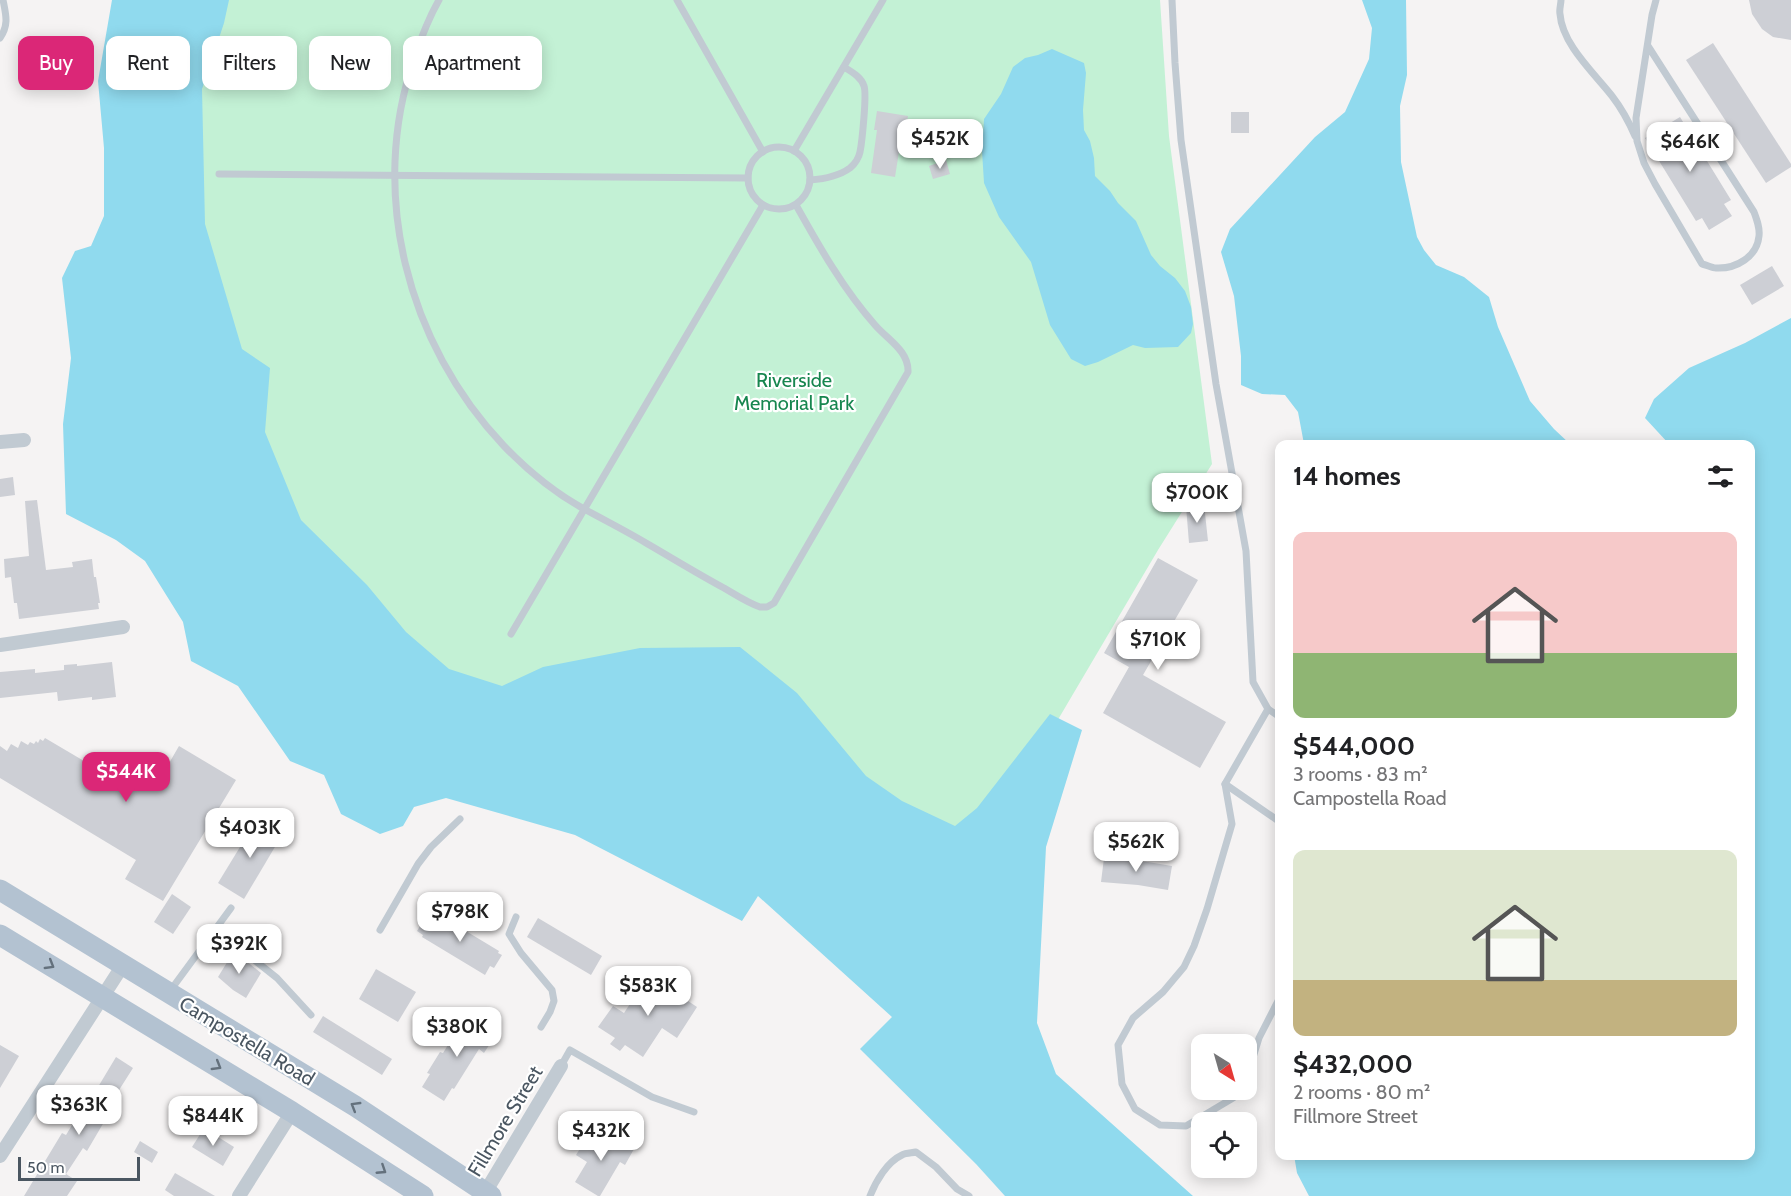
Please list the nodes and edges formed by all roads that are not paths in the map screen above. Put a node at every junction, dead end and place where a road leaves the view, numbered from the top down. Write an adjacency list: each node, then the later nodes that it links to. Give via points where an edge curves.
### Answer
1 (3, 0): 8 (lane, via 7,18)
2 (438, 0): 15 (lane, via 425,27 400,108)
3 (677, 0): 13 (lane)
4 (883, 0): 10 (lane)
5 (1172, 0): 26 (lane, via 1181,140 1216,384 1246,551 1253,682)
6 (1561, 0): 11 (lane, via 1566,35 1628,120)
7 (1656, 0): 9 (lane)
8 (0, 38)
9 (1648, 45): 11 (lane, via 1636,118); 11 (lane, via 1754,213 1759,237 1745,261 1716,268 1702,264 1655,184)
10 (844, 67): 12 (lane); 17 (lane, via 864,83 860,151 852,167)
11 (1637, 141)
12 (795, 151): 13 (lane, via 779,147); 17 (lane, via 806,163)
13 (763, 152): 16 (lane, via 755,158)
14 (219, 174): 15 (lane)
15 (394, 176): 16 (lane); 22 (lane, via 407,274 419,312 454,382 480,420 505,447 561,495)
16 (748, 178): 18 (lane, via 750,189)
17 (810, 180): 19 (lane, via 808,190)
18 (763, 205): 19 (lane, via 779,209); 22 (lane)
19 (796, 205): 22 (lane, via 856,302 906,356 909,365 774,603 756,606)
20 (24, 440): 21 (street)
21 (0, 442)
22 (585, 510): 24 (lane)
23 (123, 627): 25 (street)
24 (511, 634)
25 (0, 645)
26 (1268, 709): 27 (lane); 28 (lane)
27 (1275, 714)
28 (1225, 784): 30 (lane); 45 (lane, via 1232,824 1194,946 1184,968 1133,1018 1118,1045 1122,1084 1135,1109 1160,1125 1186,1126)
29 (460, 819): 34 (lane, via 418,864)
30 (1275, 819)
31 (0, 890): 37 (main road, Campostella Road)
32 (231, 908): 38 (lane)
33 (516, 917): 42 (lane, via 509,934 552,990 554,1001)
34 (380, 930)
35 (0, 935): 39 (main road, Campostella Road, one-way to 39)
36 (238, 947): 41 (lane, via 278,978)
37 (123, 965): 38 (main road, Campostella Road); 39 (street)
38 (168, 992): 49 (main road, Campostella Road, one-way to 38, via 381,1122)
39 (103, 998): 46 (main road, Campostella Road, one-way to 46); 48 (street)
40 (1275, 1007): 43 (lane)
41 (311, 1015)
42 (541, 1027)
43 (1257, 1044)
44 (561, 1066): 47 (lane, via 570,1050 652,1097); 49 (street, Fillmore Street)
45 (1230, 1100)
46 (292, 1112): 50 (street); 51 (main road, Campostella Road, one-way to 51)
47 (694, 1112)
48 (0, 1156)
49 (486, 1194)
50 (239, 1196)
51 (423, 1196)
52 (870, 1196): 53 (lane, via 886,1168 902,1155 916,1152)
53 (969, 1196)

